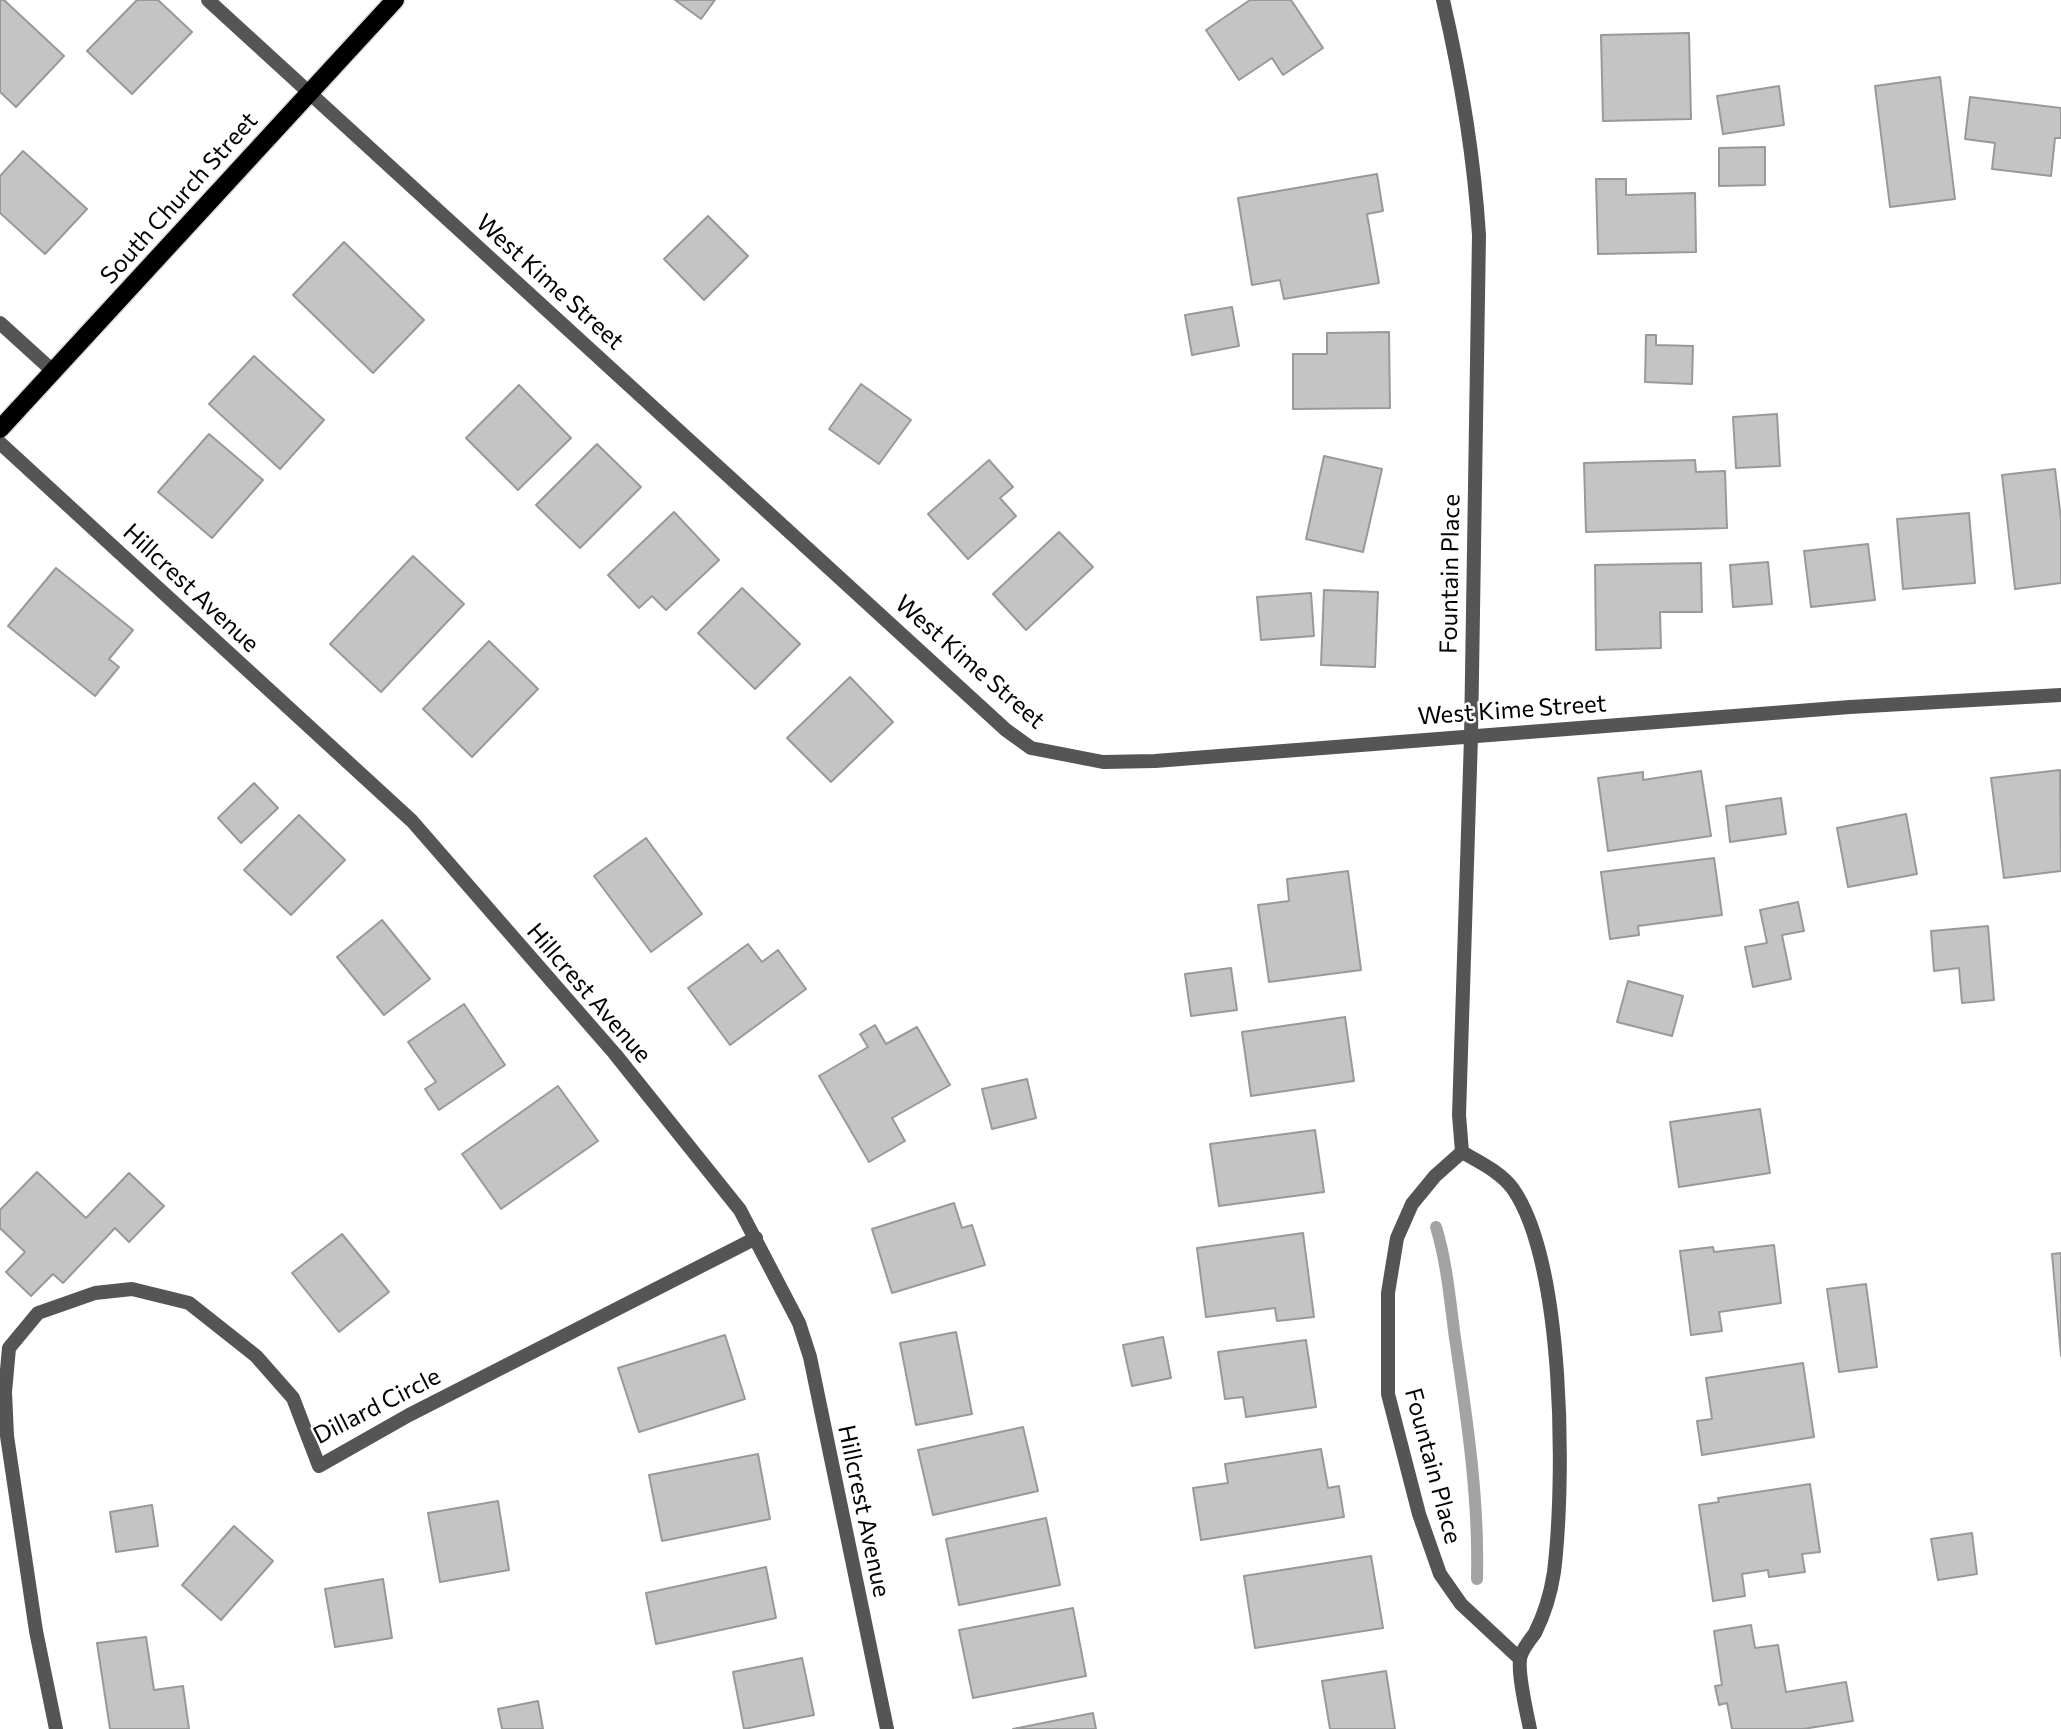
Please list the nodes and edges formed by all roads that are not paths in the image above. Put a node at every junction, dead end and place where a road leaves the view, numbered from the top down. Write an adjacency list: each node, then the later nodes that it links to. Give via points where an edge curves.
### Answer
1 (208, 0): 4 (street, West Kime Street)
2 (395, 0): 4 (main road, South Church Street)
3 (1443, 0): 10 (street, Fountain Place, via 1460,73 1479,235)
4 (308, 92): 6 (main road, South Church Street); 10 (street, West Kime Street, via 1031,748 1103,762 1155,761)
5 (0, 323): 6 (street)
6 (54, 372): 7 (main road, South Church Street)
7 (0, 429)
8 (0, 443): 12 (street, Hillcrest Avenue, via 412,821 615,1054 740,1210)
9 (2061, 695): 10 (street, West Kime Street)
10 (1471, 737): 11 (street, Fountain Place, via 1459,1115)
11 (1462, 1152): 13 (street, via 1493,1170 1513,1189 1535,1240 1554,1341 1558,1457 1553,1575 1536,1630); 13 (street, Fountain Place, via 1412,1204 1397,1238 1388,1293 1388,1394 1419,1514 1440,1574 1461,1604)
12 (756, 1238): 14 (street, Dillard Circle, via 319,1466 293,1398 256,1356 189,1303 132,1289 95,1293 38,1313 9,1348 5,1392 7,1436 36,1631); 15 (street, Hillcrest Avenue, via 799,1323 810,1357)
13 (1519, 1658): 16 (street)
14 (56, 1729)
15 (887, 1729)
16 (1530, 1729)

